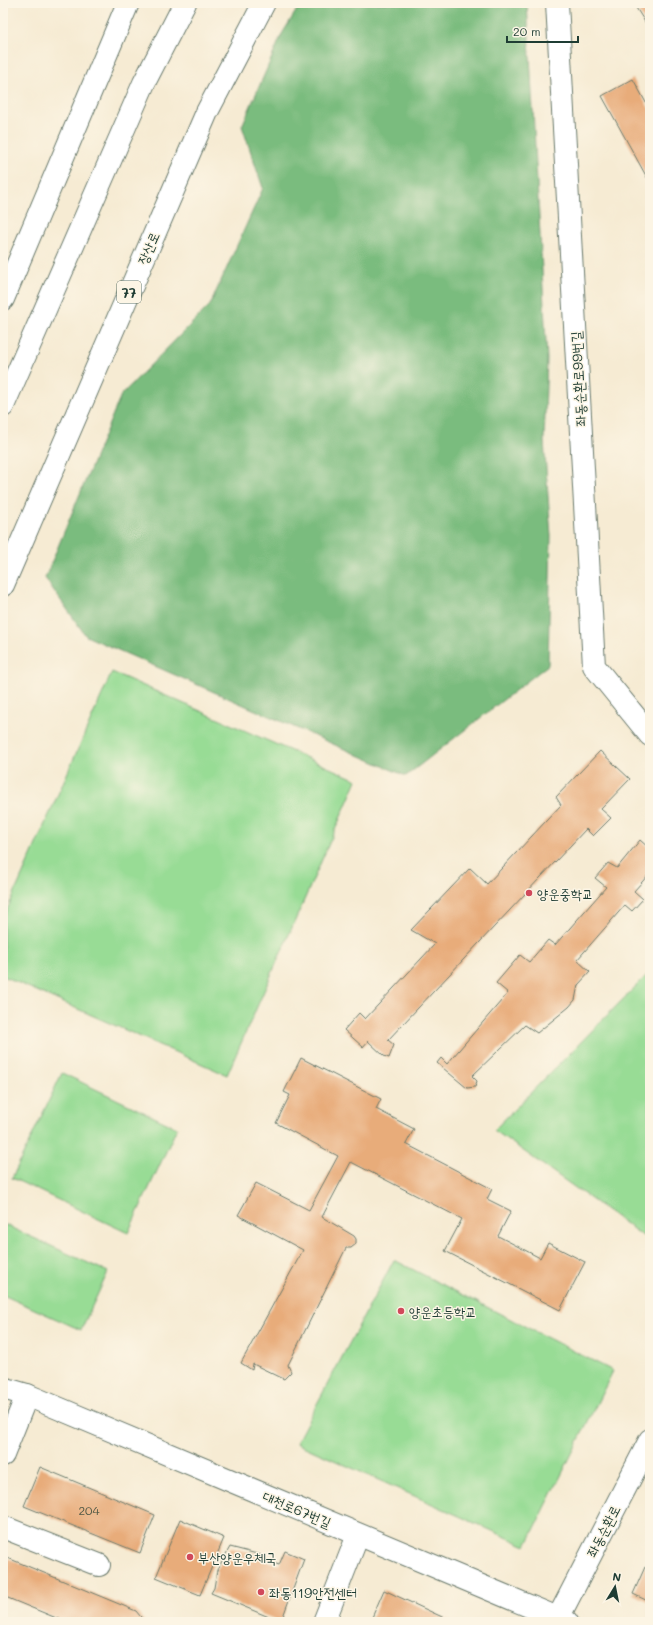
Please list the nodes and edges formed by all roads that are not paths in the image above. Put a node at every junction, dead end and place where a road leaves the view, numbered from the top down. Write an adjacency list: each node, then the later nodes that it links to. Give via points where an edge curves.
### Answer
1 (128, 3): 5 (main road)
2 (185, 3): 6 (main road, via 144,82)
3 (264, 3): 7 (main road, 장산로 / 77, via 207,112)
4 (557, 3): 8 (main road, 좌동순환로99번길, via 594,666)
5 (3, 299)
6 (3, 406)
7 (3, 585)
8 (650, 735)
9 (3, 1388): 10 (main road, 대천로67번길)
10 (27, 1395): 12 (main road); 14 (main road, 대천로67번길)
11 (650, 1440): 16 (main road, 좌동순환로)
12 (3, 1455)
13 (3, 1527): 15 (main road)
14 (358, 1535): 16 (main road, 대천로67번길); 17 (main road)
15 (99, 1565)
16 (560, 1621)
17 (324, 1622)

